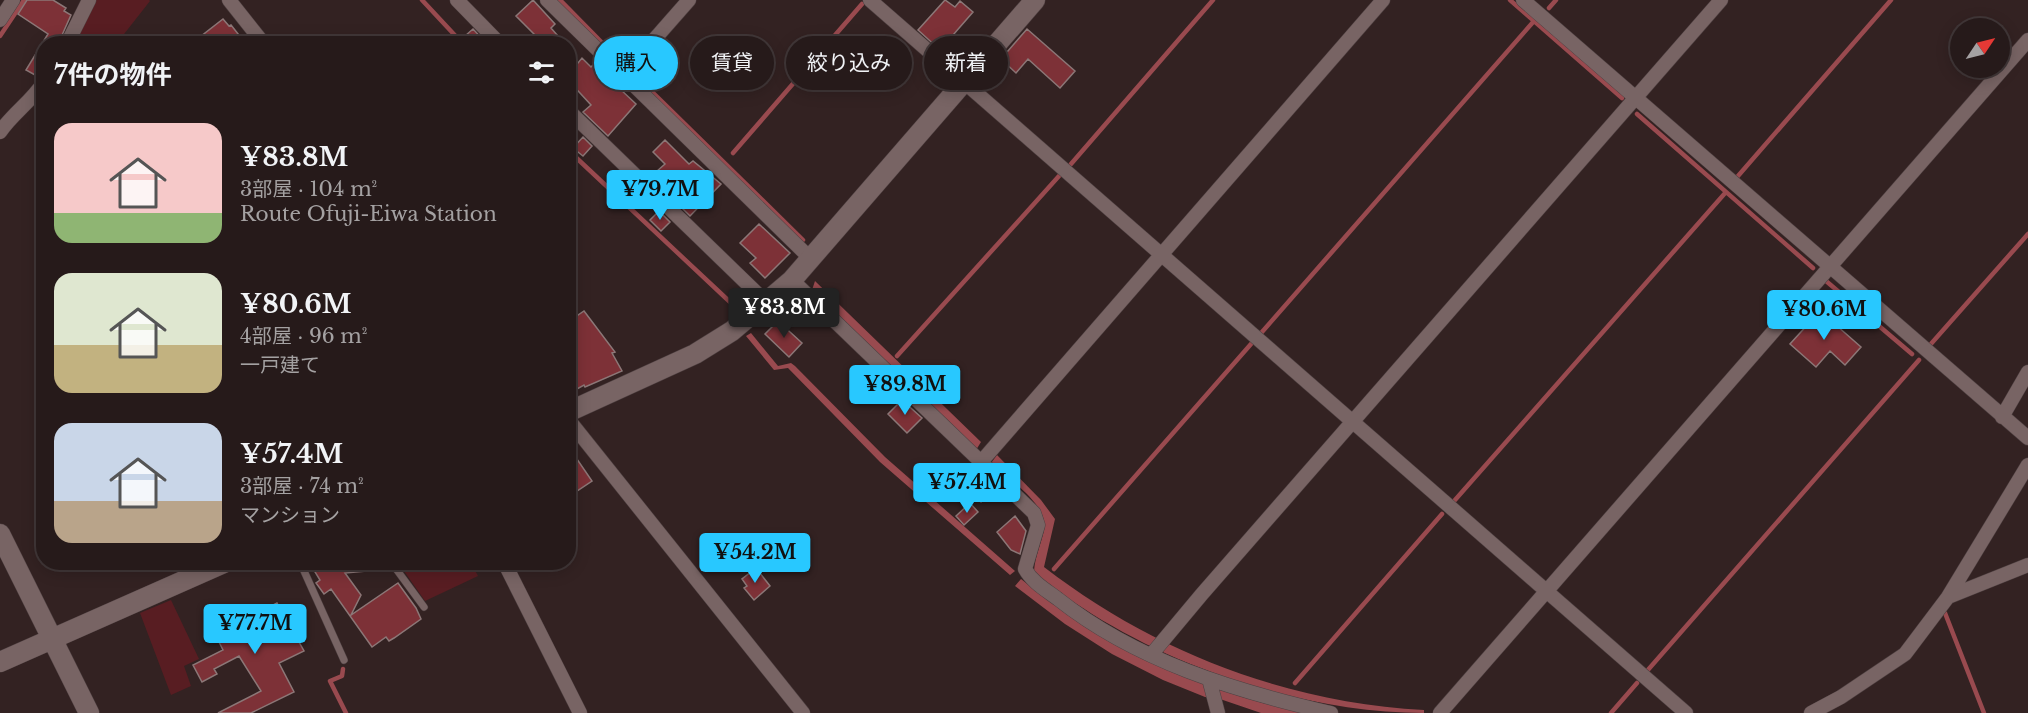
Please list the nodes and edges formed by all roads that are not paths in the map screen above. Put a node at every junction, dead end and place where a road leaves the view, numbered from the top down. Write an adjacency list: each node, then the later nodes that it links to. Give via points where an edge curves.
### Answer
1 (13, 0): 12 (street)
2 (89, 0): 13 (street)
3 (229, 0): 14 (street)
4 (457, 0): 15 (street)
5 (547, 0): 19 (street)
6 (689, 0): 16 (street)
7 (870, 0): 20 (street)
8 (1035, 0): 17 (main road)
9 (1383, 0): 28 (street)
10 (1523, 0): 25 (street)
11 (1721, 0): 25 (street)
12 (0, 20)
13 (76, 36)
14 (258, 36)
15 (492, 36)
16 (657, 36)
17 (1003, 36)
18 (2028, 40): 30 (street)
19 (594, 46)
20 (924, 47)
21 (638, 90): 29 (street)
22 (956, 90): 29 (main road)
23 (974, 90): 28 (street)
24 (36, 94): 27 (street)
25 (1635, 98): 30 (street); 36 (street)
26 (576, 118): 32 (street)
27 (0, 132)
28 (1161, 255): 36 (street); 39 (street)
29 (812, 260): 31 (main road)
30 (1829, 268): 35 (street); 47 (street)
31 (792, 280): 32 (main road); 39 (street)
32 (767, 303): 34 (main road, via 695,354)
33 (2028, 372): 35 (street)
34 (576, 408)
35 (2002, 417): 38 (street)
36 (1353, 421): 47 (street); 51 (street)
37 (576, 429): 58 (street)
38 (2028, 438)
39 (981, 462): 51 (street, via 1036,517 1038,525 1025,568 1029,577 1071,610)
40 (2028, 465): 48 (street)
41 (0, 534): 50 (main road)
42 (2028, 565): 48 (street)
43 (208, 570): 50 (main road)
44 (304, 570): 52 (lane)
45 (397, 570): 49 (lane)
46 (508, 570): 57 (street)
47 (1547, 589): 60 (street); 61 (street)
48 (1948, 597): 62 (street, via 1905,654)
49 (424, 607)
50 (51, 638): 53 (main road); 56 (main road)
51 (1157, 649): 54 (street)
52 (344, 660)
53 (0, 662)
54 (1209, 679): 55 (street); 59 (street)
55 (1216, 708)
56 (89, 713)
57 (580, 713)
58 (803, 713)
59 (1330, 713)
60 (1440, 713)
61 (1686, 713)
62 (1811, 713)

